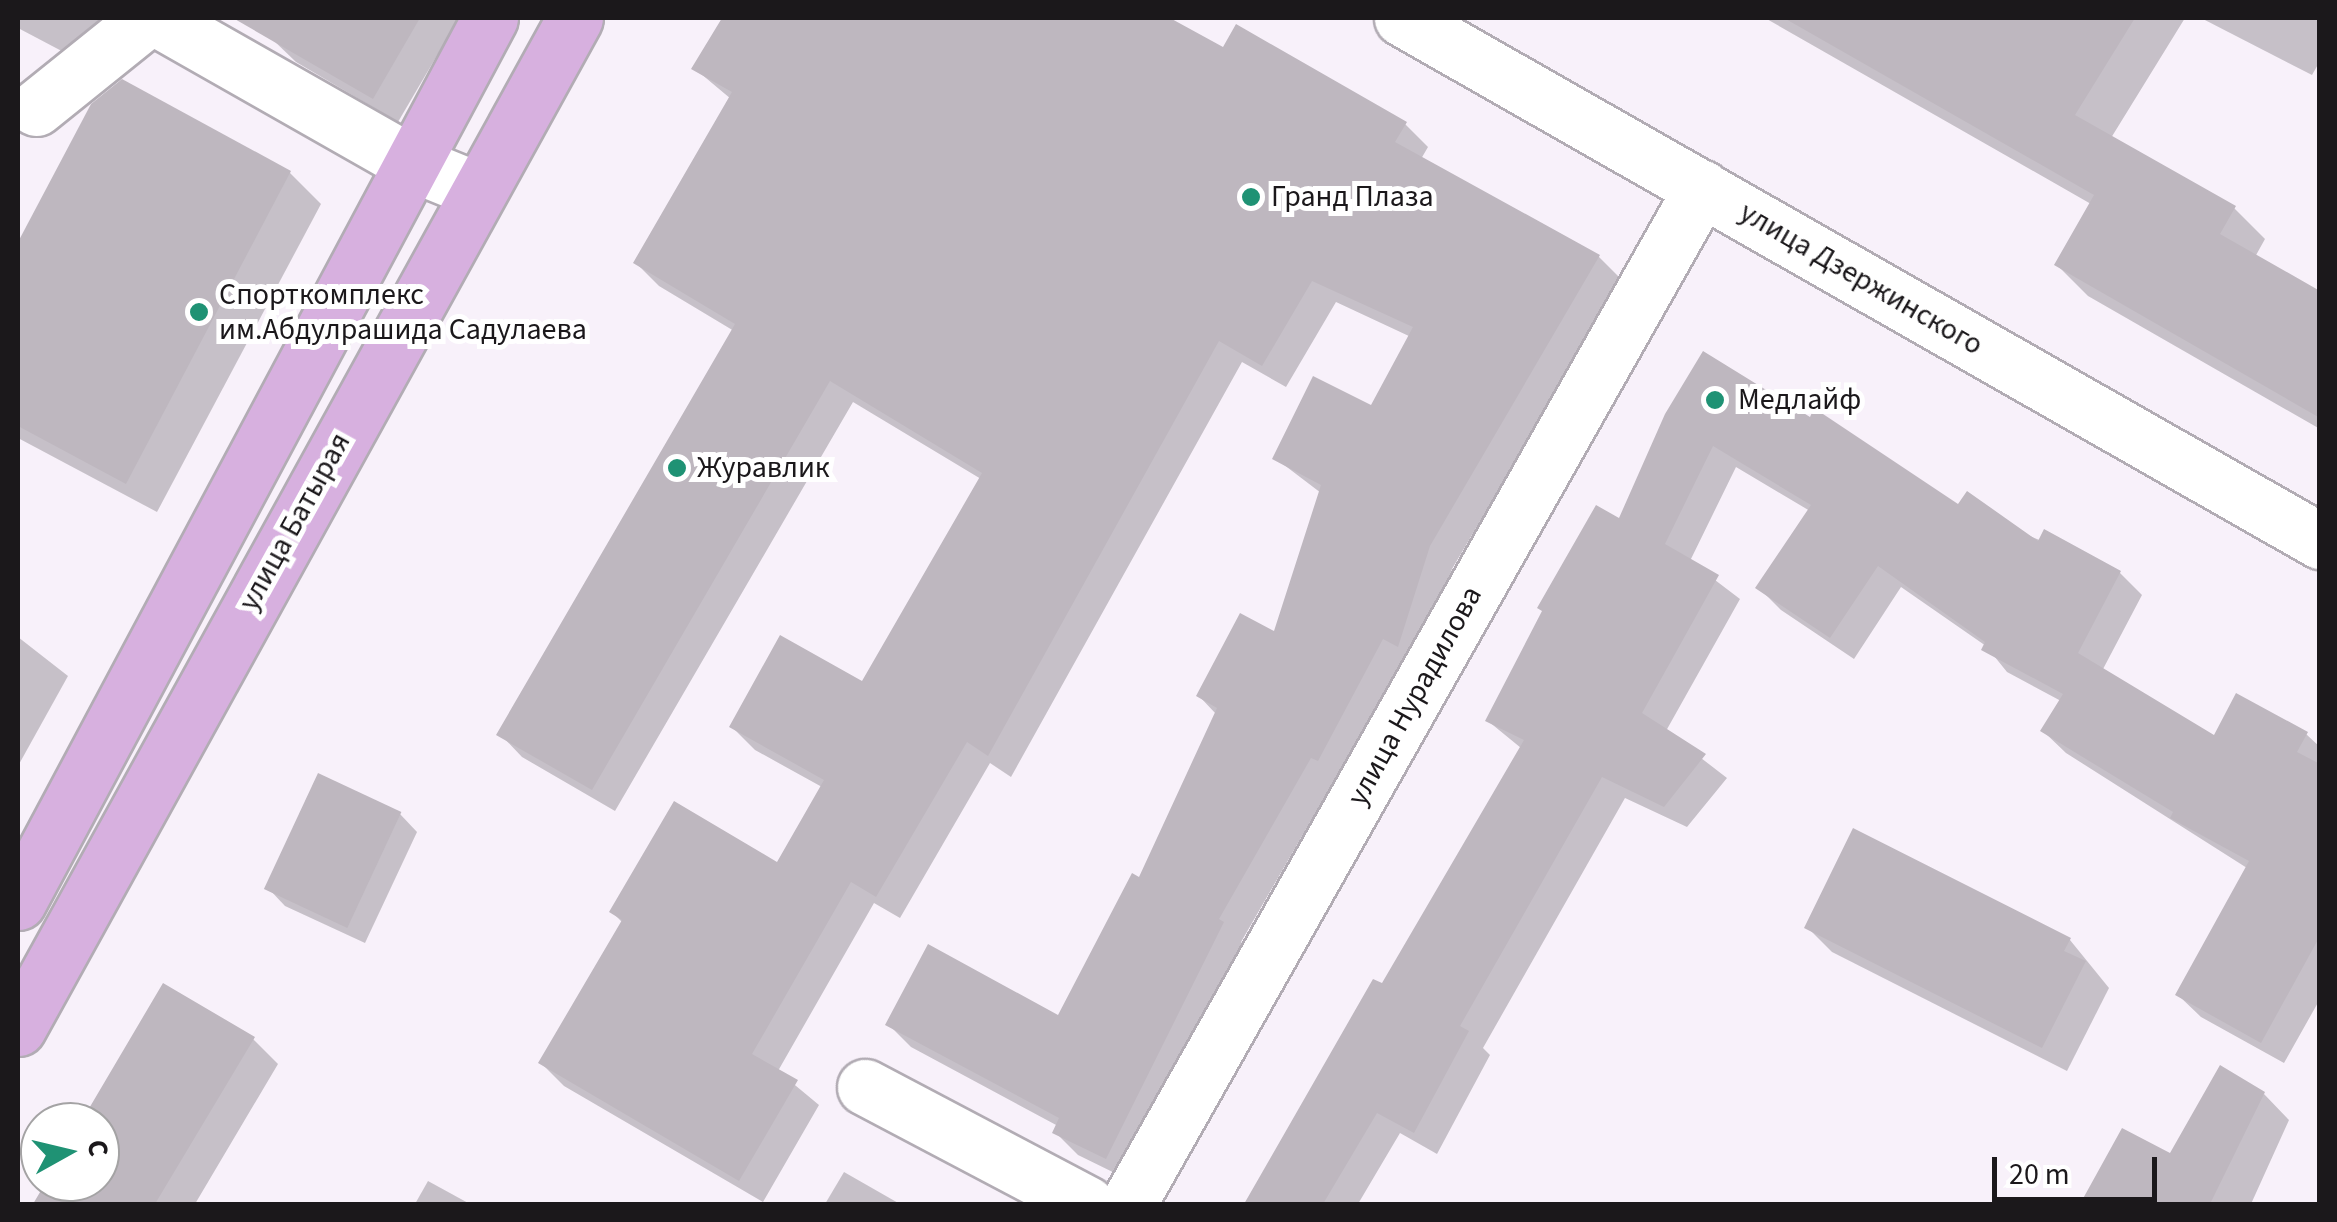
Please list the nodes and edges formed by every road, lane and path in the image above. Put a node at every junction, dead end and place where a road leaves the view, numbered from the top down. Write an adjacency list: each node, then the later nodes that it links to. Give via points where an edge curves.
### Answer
1 (148, 18): 6 (street)
2 (156, 18): 7 (street)
3 (490, 18): 7 (main road)
4 (575, 18): 9 (main road, улица Батырая)
5 (1402, 18): 8 (street, улица Дзержинского)
6 (36, 108)
7 (412, 163): 9 (street); 11 (main road)
8 (1702, 188): 10 (street, улица Дзержинского); 15 (street, улица Нурадилова)
9 (477, 190): 12 (main road, улица Батырая)
10 (2320, 541)
11 (18, 902)
12 (18, 1028)
13 (865, 1087): 14 (street)
14 (1087, 1204)
15 (1128, 1204)

